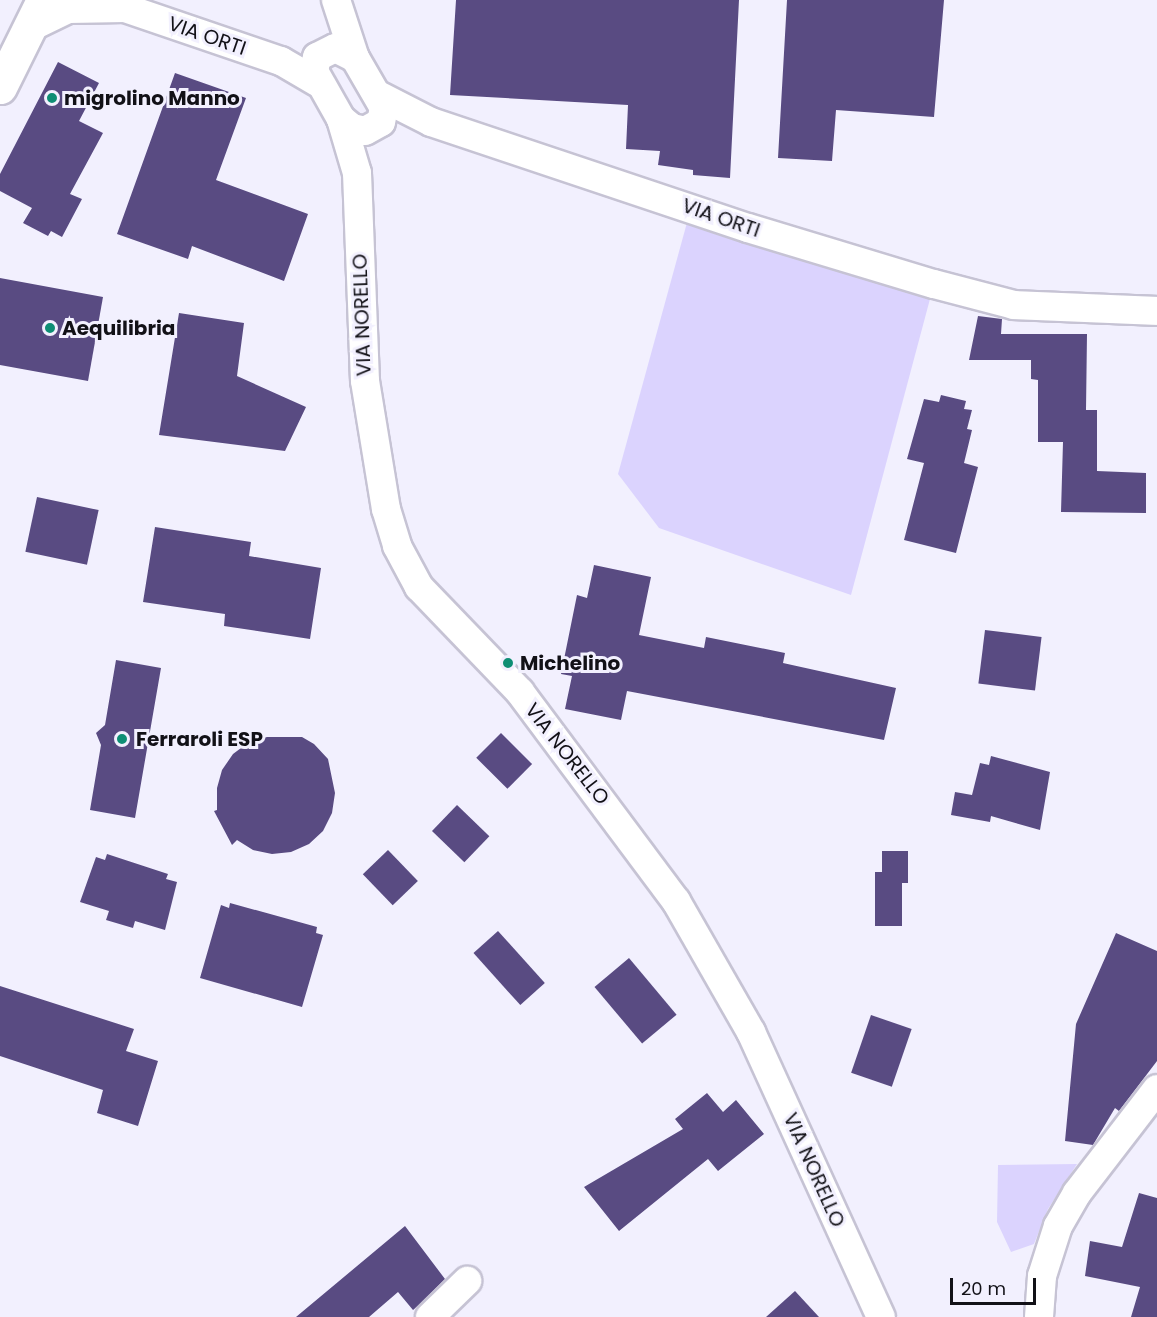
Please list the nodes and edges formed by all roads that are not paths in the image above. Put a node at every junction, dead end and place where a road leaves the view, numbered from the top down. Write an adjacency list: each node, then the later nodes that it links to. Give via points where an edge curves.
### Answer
1 (330, 0): 6 (street)
2 (336, 0): 5 (street)
3 (121, 4): 4 (street, VIA ORTI); 6 (street, VIA ORTI, via 281,61)
4 (36, 14): 7 (main road)
5 (355, 58): 6 (street, via 342,49); 8 (street)
6 (321, 63): 9 (street, VIA NORELLO)
7 (0, 87)
8 (378, 115): 9 (street, via 358,130); 10 (street, VIA NORELLO); 11 (street, VIA ORTI, via 431,122 748,228 1014,305)
9 (341, 119): 10 (street, VIA NORELLO)
10 (357, 172): 15 (street, VIA NORELLO, via 364,381 384,497 397,546 419,586 520,692 676,901 751,1032)
11 (1157, 311)
12 (1157, 1089): 16 (street, via 1077,1192 1058,1226 1046,1258)
13 (467, 1281): 14 (street)
14 (430, 1317)
15 (880, 1317)
16 (1039, 1317)

